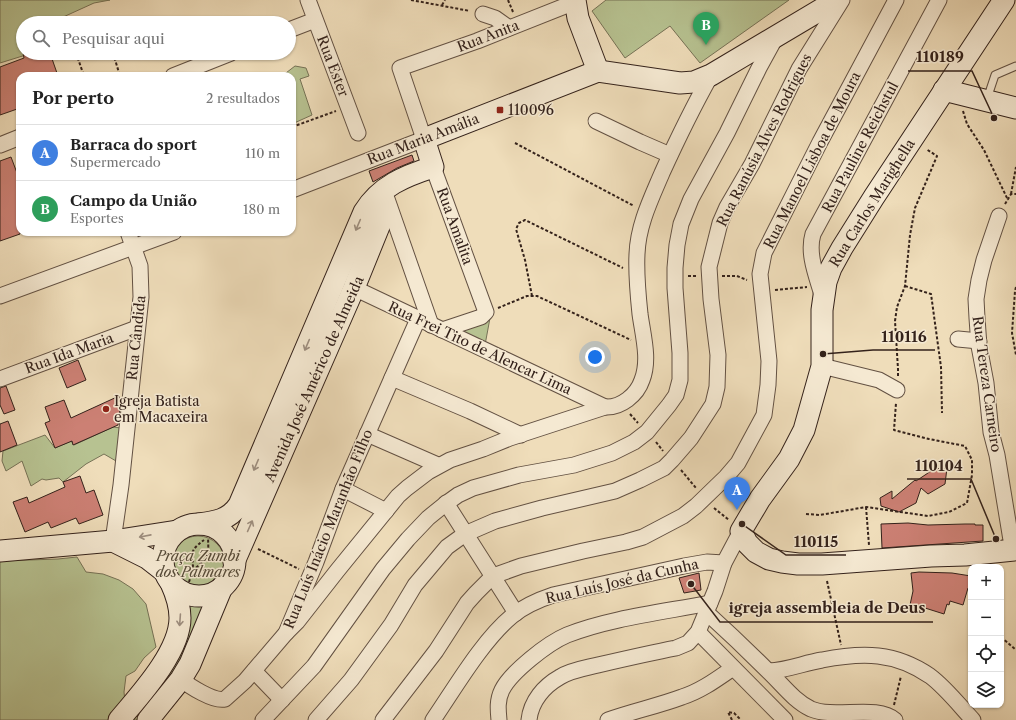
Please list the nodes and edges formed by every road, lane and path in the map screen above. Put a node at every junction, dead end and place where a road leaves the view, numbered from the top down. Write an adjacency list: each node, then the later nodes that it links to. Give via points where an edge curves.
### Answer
1 (308, 0): 12 (street, Rua Ester)
2 (410, 0): 10 (path)
3 (445, 0): 10 (path)
4 (837, 0): 15 (street)
5 (842, 0): 80 (street, Rua Ranúsia Alves Rodrigues, via 800,69 720,223 709,267 718,379 713,404 702,423 672,460 640,480 615,491 494,521)
6 (896, 0): 93 (street, Rua Manoel Lisboa de Moura, via 764,253 760,274 769,361 768,391 764,416 738,463 696,506 683,516 643,537 521,566)
7 (939, 0): 56 (street, Rua Pauline Reichstul, via 811,238 814,270)
8 (1004, 0): 25 (street, Rua Carlos Marighella)
9 (575, 1): 14 (street, Rua Anita); 20 (street, via 578,18)
10 (442, 5): 11 (path)
11 (483, 14): 14 (street, via 495,18)
12 (315, 20): 13 (street); 27 (street, Rua Ester)
13 (296, 27)
14 (509, 28): 33 (street, Rua Anita, via 400,68)
15 (776, 36): 24 (street); 74 (street, via 691,199 681,224 674,268 681,367 676,395 669,405 647,432 612,453 574,465 519,475 473,488)
16 (78, 60): 21 (path)
17 (115, 60): 22 (path)
18 (213, 60): 23 (street)
19 (1016, 66): 26 (lane, via 995,75)
20 (598, 71): 24 (street, via 680,83 694,82); 33 (street, Rua Maria Amália)
21 (83, 72)
22 (119, 72)
23 (183, 72)
24 (710, 75): 37 (street)
25 (952, 92): 26 (street); 34 (street, Rua Carlos Marighella); 44 (path)
26 (986, 101): 28 (street)
27 (349, 106): 30 (path); 31 (street, Rua Ester)
28 (1016, 108)
29 (596, 121): 37 (street)
30 (296, 126)
31 (358, 133)
32 (16, 139): 36 (street)
33 (424, 139): 39 (street, Rua Amalita); 40 (street, Rua Maria Amália)
34 (912, 139): 51 (path, via 937,156 915,208); 56 (street, Rua Carlos Marighella, via 838,254 828,275)
35 (515, 143): 45 (path)
36 (0, 145)
37 (670, 155): 45 (street)
38 (1016, 167): 42 (path)
39 (433, 168): 41 (street, Avenida José Américo de Almeida, via 401,178); 57 (street, Rua Amalita)
40 (296, 188)
41 (382, 192): 53 (street, Avenida José Américo de Almeida, via 384,214); 58 (street); 78 (street, Avenida José Américo de Almeida, one-way to 78, via 367,207 360,221 239,505 226,518)
42 (1011, 194): 43 (path); 44 (path)
43 (1016, 194)
44 (1008, 200): 46 (path)
45 (645, 212): 50 (street, via 637,251)
46 (999, 216): 61 (street, Rua Tereza Carneiro, via 984,260 976,298)
47 (129, 236): 49 (street, Rua Cândida)
48 (163, 236): 49 (street)
49 (133, 247): 54 (street); 59 (street, Rua Cândida, via 141,274)
50 (638, 275): 55 (path, via 525,220 519,223 516,229); 62 (street)
51 (905, 286): 67 (path, via 895,321); 69 (path, via 932,294 941,367)
52 (1016, 287): 63 (path, via 1012,333)
53 (354, 288): 58 (street, Rua Frei Tito de Alencar Lima); 87 (street, Avenida José Américo de Almeida, one-way to 53)
54 (0, 296)
55 (532, 296): 57 (path); 62 (path, via 537,296)
56 (824, 299): 64 (street, Rua Carlos Marighella, via 821,325)
57 (486, 313): 58 (street, via 481,317)
58 (430, 324): 65 (street, Rua Luís Inácio Maranhão Filho); 68 (street, Rua Frei Tito de Alencar Lima)
59 (137, 328): 66 (street, Rua Ida Maria); 82 (street, Rua Cândida)
60 (958, 340): 61 (street)
61 (979, 341): 85 (street, Rua Tereza Carneiro, via 991,432)
62 (644, 346): 68 (street, via 644,369 639,388 623,403)
63 (1016, 355)
64 (822, 366): 67 (street, via 879,380); 81 (street, Rua Carlos Marighella, via 798,444)
65 (392, 378): 70 (street, Rua Luís Inácio Maranhão Filho); 71 (street)
66 (0, 379)
67 (897, 390): 75 (path, via 894,430 965,446 972,460 967,503 949,512 928,516)
68 (605, 407): 71 (street)
69 (942, 413)
70 (367, 434): 72 (street); 73 (street, Rua Luís Inácio Maranhão Filho)
71 (521, 435): 72 (street)
72 (438, 465): 76 (street, via 407,488)
73 (343, 489): 76 (street); 90 (street, Rua Luís Inácio Maranhão Filho)
74 (446, 503): 80 (street); 108 (street, via 428,518 383,569 314,666)
75 (866, 507): 77 (path, via 820,515); 86 (path)
76 (386, 511): 92 (street)
77 (806, 514)
78 (199, 524): 79 (street); 87 (street, via 208,525 224,535 234,552)
79 (177, 531): 82 (street, one-way to 82); 94 (street, via 169,539 163,561)
80 (465, 534): 93 (street); 113 (street, Rua Ranúsia Alves Rodrigues, via 447,547 415,585 351,680)
81 (737, 538): 88 (street); 89 (street, via 769,559 798,564)
82 (113, 541): 84 (street); 94 (street, via 147,558)
83 (255, 548): 90 (path)
84 (0, 551)
85 (1015, 551): 86 (street)
86 (871, 560): 89 (street)
87 (234, 562): 95 (street, via 233,571)
88 (724, 563): 96 (street); 97 (street, Rua Luís José da Cunha, via 707,562 684,566 553,596)
89 (822, 564): 102 (path)
90 (314, 568): 92 (street); 98 (street, Rua Luís Inácio Maranhão Filho)
91 (192, 571): 91 (path, via 191,554 194,547 208,537 206,560); 94 (path)
92 (337, 571): 98 (street, via 297,622)
93 (493, 576): 97 (street); 114 (street, Rua Manoel Lisboa de Moura, via 467,603 436,651)
94 (174, 581): 95 (street, via 178,589 196,596 210,594); 110 (street, one-way to 110, via 180,611 176,640 160,667)
95 (222, 587): 107 (street)
96 (708, 607): 99 (street); 106 (street); 116 (street, via 616,620 566,636 520,667 502,690 497,707)
97 (516, 613): 115 (street, Rua Luís José da Cunha, via 491,637)
98 (286, 632): 105 (street, Rua Luís Inácio Maranhão Filho)
99 (698, 632): 104 (street); 117 (street, via 682,646 561,676 538,697 532,706)
100 (1004, 640): 101 (path)
101 (1016, 650)
102 (844, 656): 103 (street, via 872,655); 106 (street)
103 (906, 662): 109 (path); 122 (street, via 931,677)
104 (733, 668): 118 (street, via 707,686 682,697); 121 (street)
105 (254, 671): 107 (street, Rua Luís Inácio Maranhão Filho, via 233,693 222,700); 108 (street)
106 (769, 672): 109 (street, via 796,699 812,709 837,713 873,712)
107 (181, 679): 111 (street)
108 (282, 700): 112 (street)
109 (893, 719)
110 (120, 720)
111 (148, 720)
112 (263, 720)
113 (316, 720)
114 (382, 720)
115 (433, 720)
116 (499, 720)
117 (529, 720)
118 (608, 720)
119 (732, 720): 120 (path, via 728,712 734,713)
120 (741, 720)
121 (785, 720)
122 (973, 720)

